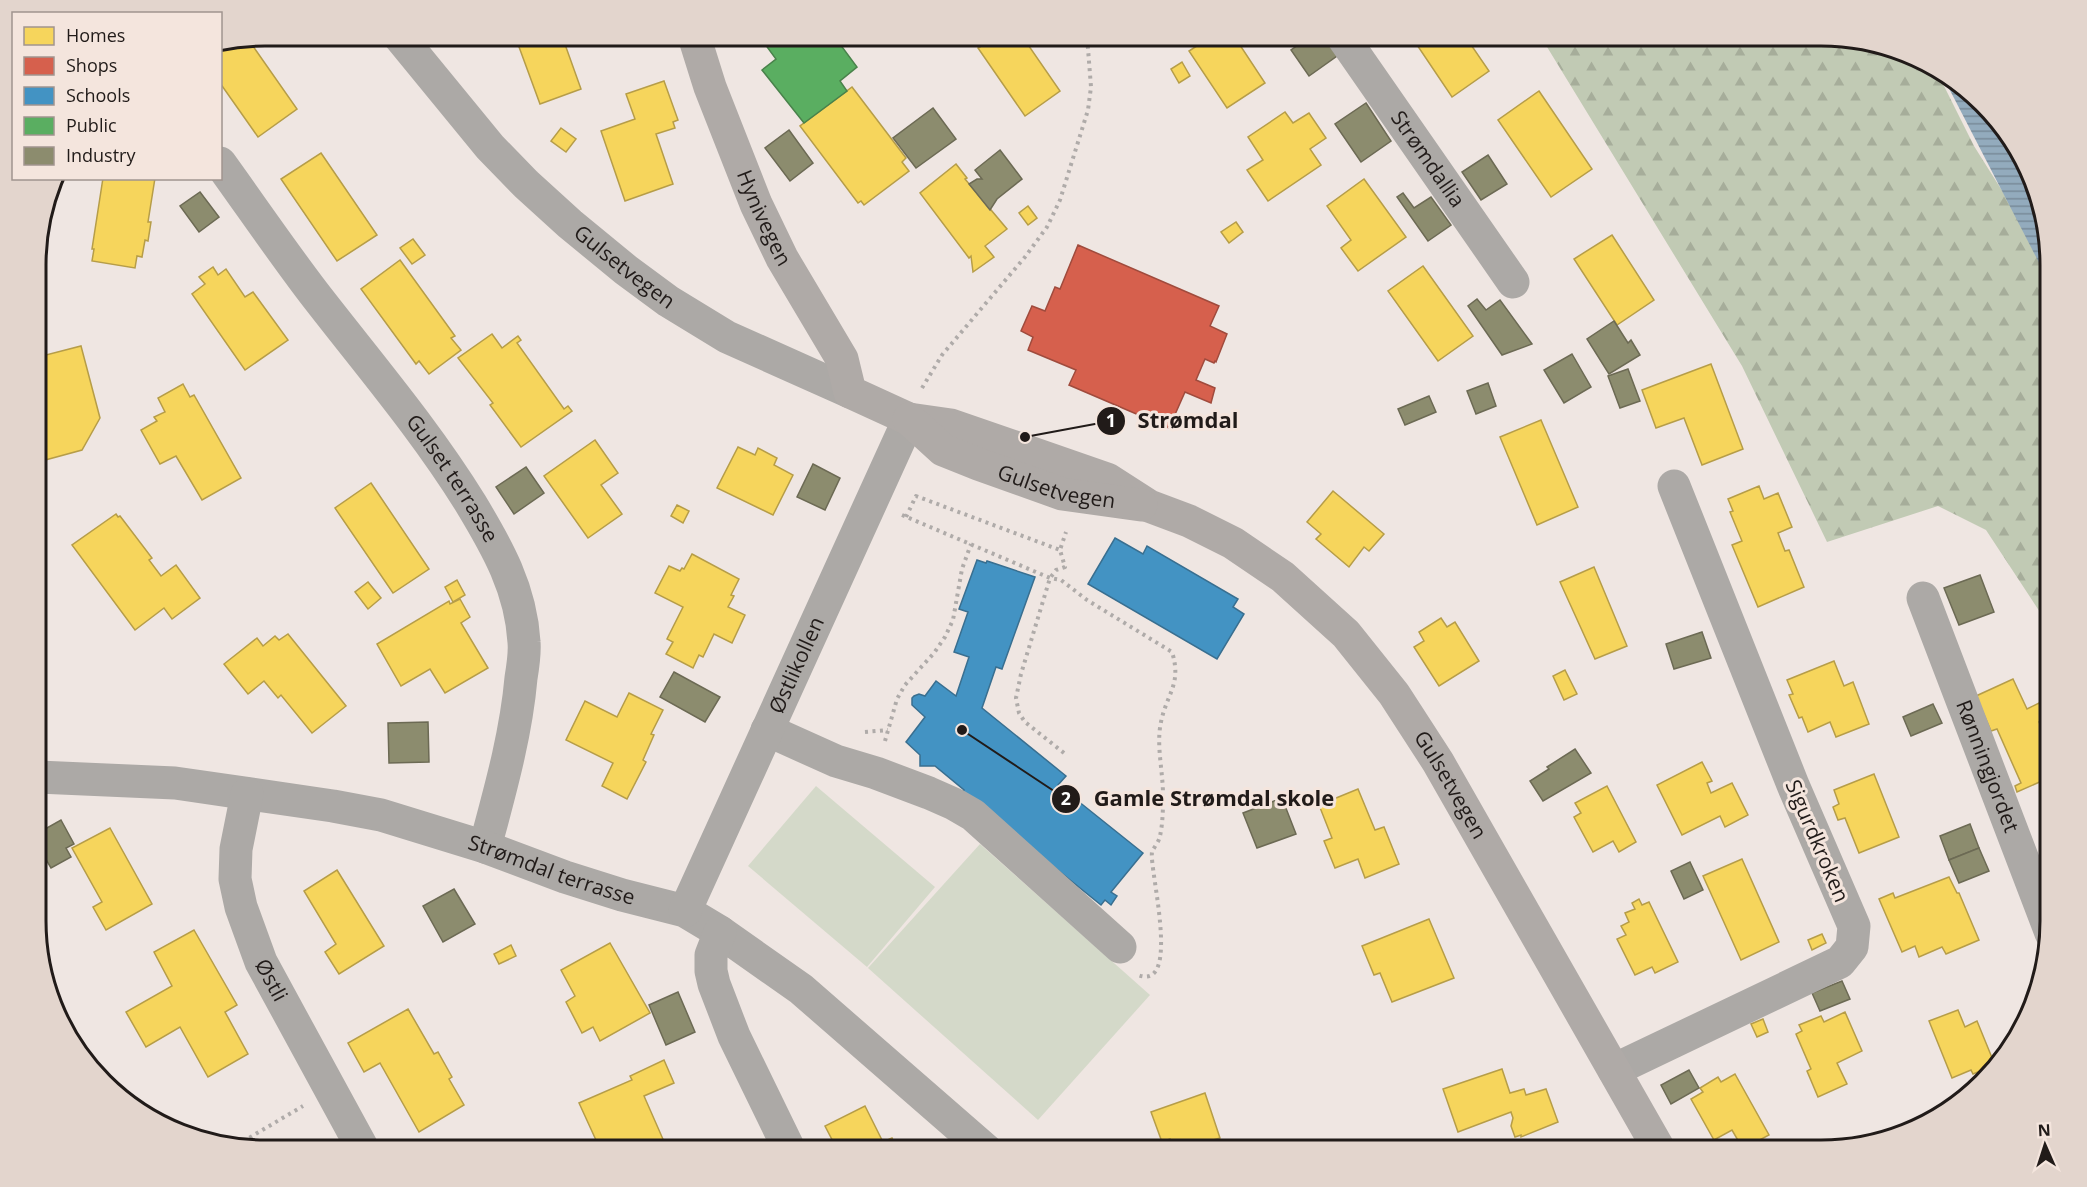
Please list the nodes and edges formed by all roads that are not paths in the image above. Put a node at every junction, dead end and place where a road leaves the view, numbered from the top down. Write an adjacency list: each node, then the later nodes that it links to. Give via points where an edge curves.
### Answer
1 (407, 46): 6 (street, Gulsetvegen, via 490,147 526,184 626,270 727,337)
2 (697, 46): 6 (main road, Hynivegen, via 756,204 782,258 842,360)
3 (1349, 46): 5 (street, Strømdallia)
4 (222, 166): 13 (street, Gulset terrasse, via 312,291 414,419 494,542 510,576 525,644 510,753)
5 (1513, 282)
6 (850, 392): 7 (main road, Gulsetvegen)
7 (909, 419): 10 (street, Østlikollen); 18 (main road, Gulsetvegen, via 951,425 1107,479 1149,506 1233,543 1315,605 1352,641 1394,694 1438,762)
8 (1674, 486): 18 (street, Sigurdkroken, via 1793,785 1854,926 1852,948 1840,962)
9 (1923, 598): 14 (street, Rønningjordet)
10 (767, 730): 15 (street, Østlikollen); 17 (street, via 973,815)
11 (46, 777): 12 (street, Strømdal terrasse, via 175,783)
12 (247, 794): 13 (street, Strømdal terrasse, via 381,815); 19 (street, Østli, via 236,849 241,907 261,962)
13 (485, 847): 15 (street, Strømdal terrasse, via 622,896)
14 (2041, 909)
15 (685, 911): 16 (street, Strømdal terrasse)
16 (720, 932): 20 (street, via 711,955 714,984 734,1036); 21 (street, Strømdal terrasse, via 801,989)
17 (1120, 947)
18 (1614, 1070): 22 (main road, Gulsetvegen)
19 (358, 1140)
20 (785, 1140)
21 (974, 1140)
22 (1654, 1140)

